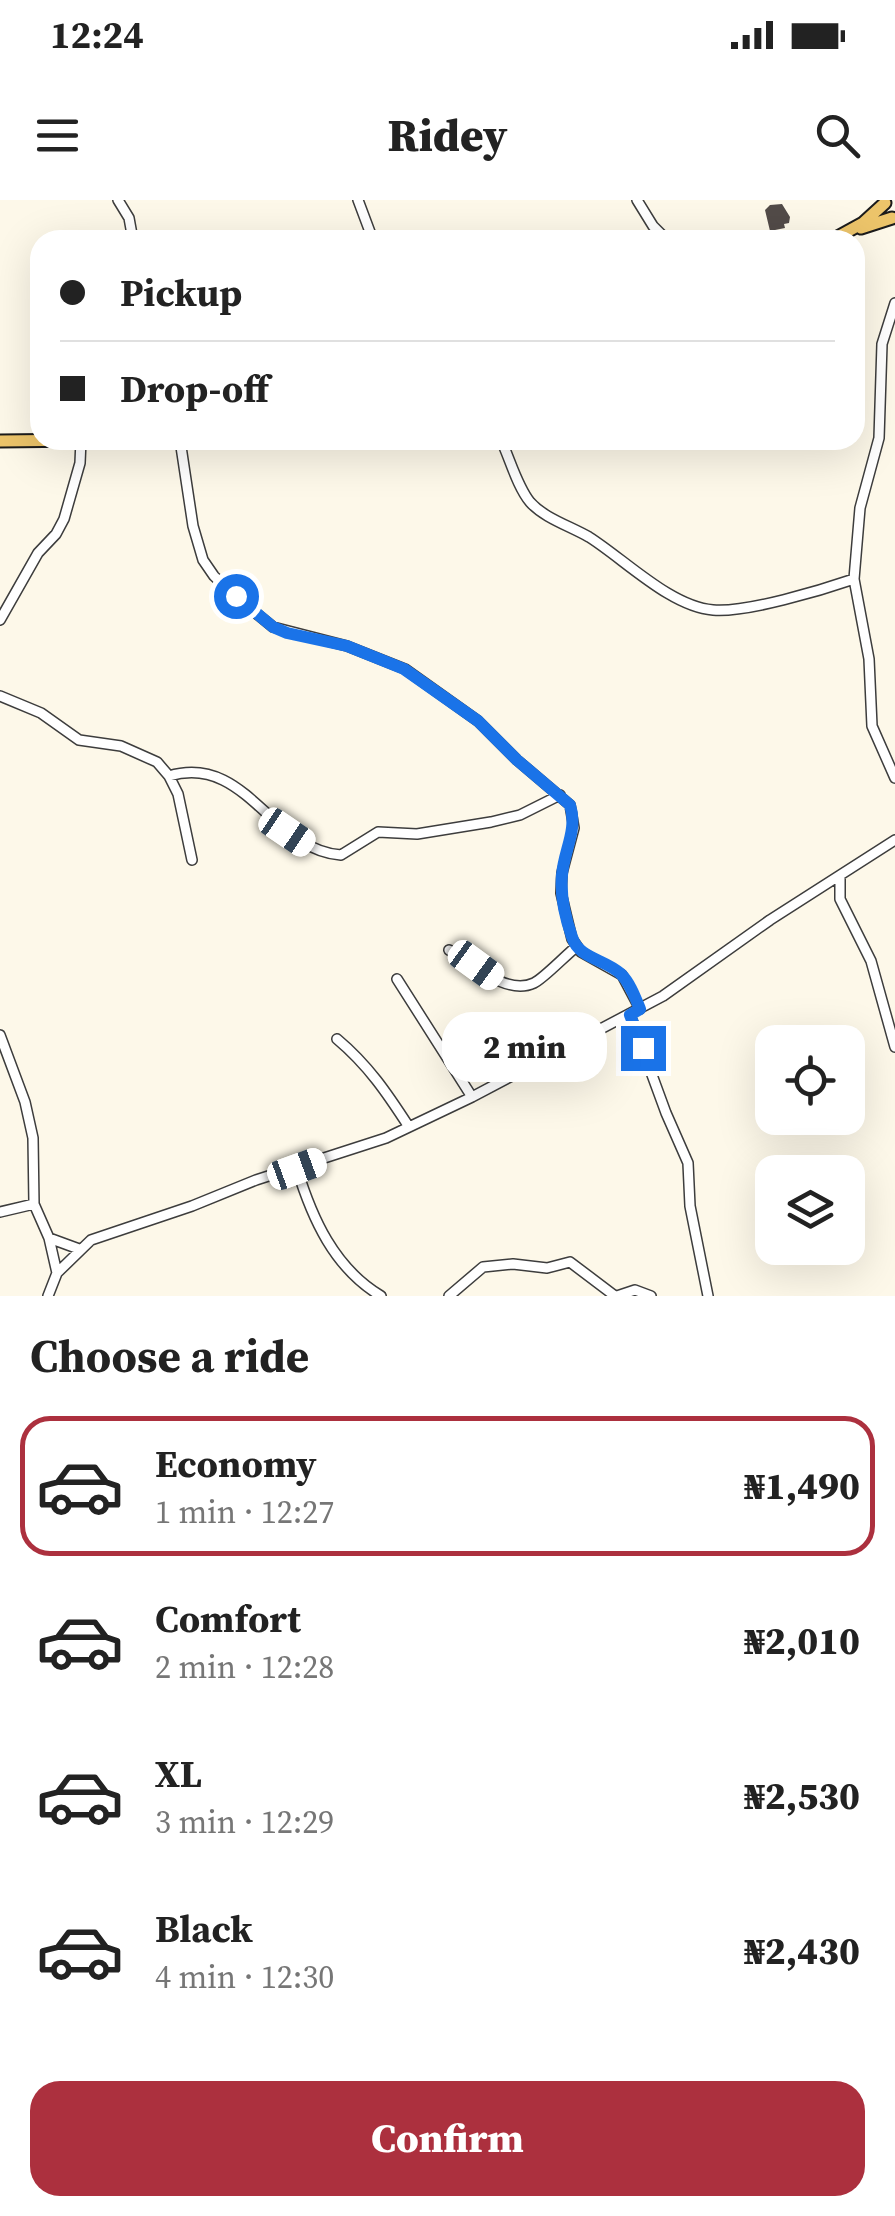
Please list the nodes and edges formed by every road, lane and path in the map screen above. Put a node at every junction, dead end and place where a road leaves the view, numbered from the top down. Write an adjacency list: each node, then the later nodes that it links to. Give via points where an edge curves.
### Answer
1 (118, 200): 6 (street)
2 (358, 200): 7 (street)
3 (637, 200): 8 (street)
4 (887, 202): 5 (main road, via 885,210); 9 (main road)
5 (894, 218): 10 (main road)
6 (131, 230)
7 (369, 230)
8 (657, 230)
9 (851, 230)
10 (855, 230)
11 (895, 302): 17 (street, via 882,344 879,438 860,508)
12 (30, 441): 13 (main road)
13 (0, 442)
14 (82, 450): 18 (street, via 64,519)
15 (182, 450): 22 (street, via 193,526 214,576 273,627 404,669 478,721)
16 (505, 450): 17 (street, via 531,504 694,605 712,610 779,600)
17 (854, 578): 21 (street, via 869,658 872,726)
18 (0, 620)
19 (0, 696): 20 (street, via 41,713 79,740 144,754)
20 (169, 776): 22 (street, via 202,771 217,777 305,844 341,855 378,832 417,834 491,822); 24 (street)
21 (895, 778)
22 (560, 795): 28 (street, via 574,816 561,893)
23 (895, 840): 25 (street)
24 (192, 860)
25 (840, 876): 26 (street); 27 (street)
26 (817, 890): 27 (street); 31 (street)
27 (840, 900): 35 (street, via 870,962)
28 (576, 948): 29 (street, via 534,984 518,986); 31 (street, via 622,975)
29 (449, 950)
30 (397, 979): 36 (street)
31 (640, 1009): 32 (street)
32 (630, 1015): 36 (street); 49 (street, via 688,1163)
33 (0, 1035): 39 (street, via 33,1138)
34 (337, 1039): 37 (street, via 379,1080)
35 (895, 1047)
36 (472, 1097): 37 (street)
37 (409, 1127): 38 (street)
38 (297, 1169): 42 (street); 45 (street, via 308,1207 335,1252)
39 (34, 1204): 40 (street); 41 (street)
40 (0, 1212)
41 (49, 1238): 42 (street); 43 (street)
42 (79, 1249): 43 (street)
43 (57, 1273): 44 (street)
44 (48, 1296)
45 (381, 1296)
46 (449, 1296): 47 (street, via 483,1268 570,1262)
47 (616, 1296): 48 (street, via 635,1290)
48 (651, 1296)
49 (708, 1296)

